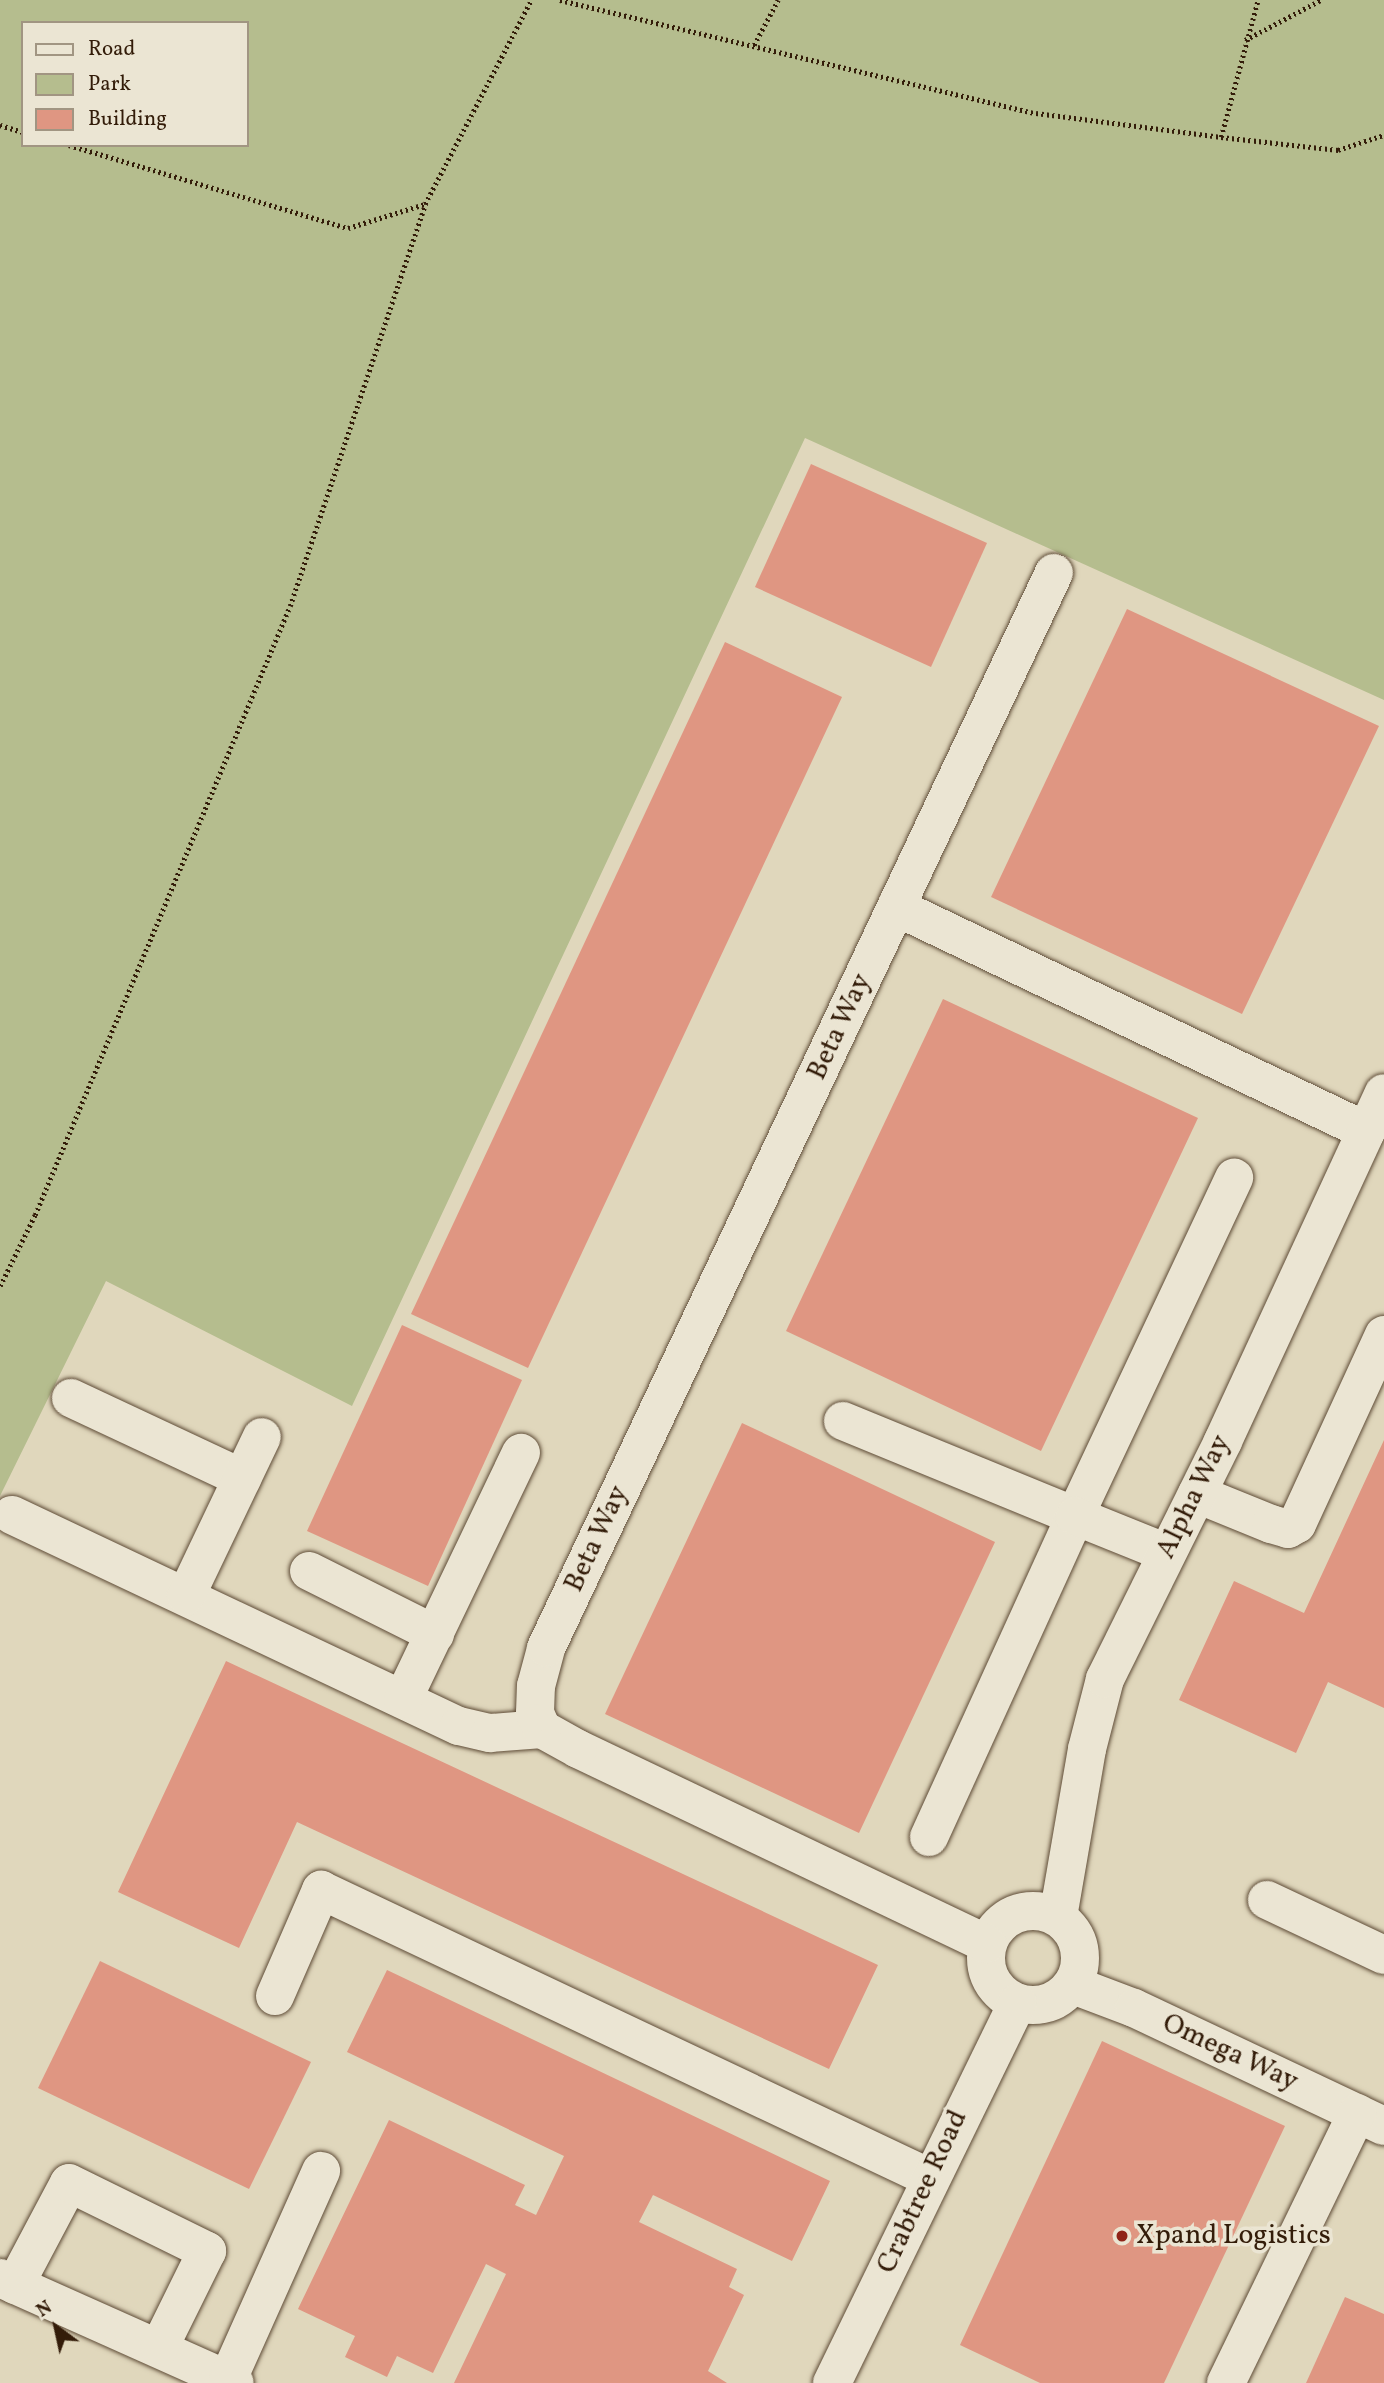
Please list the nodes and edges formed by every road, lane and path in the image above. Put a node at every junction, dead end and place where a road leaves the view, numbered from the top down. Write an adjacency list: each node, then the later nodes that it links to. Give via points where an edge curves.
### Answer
1 (531, 0): 13 (path)
2 (559, 0): 7 (path)
3 (778, 0): 7 (path)
4 (1258, 0): 6 (path)
5 (1321, 0): 6 (path)
6 (1244, 41): 11 (path)
7 (754, 45): 11 (path, via 1036,113)
8 (0, 125): 9 (path)
9 (21, 131)
10 (1384, 135): 11 (path, via 1338,150)
11 (1221, 137)
12 (76, 147): 13 (path, via 348,228)
13 (425, 204): 19 (path, via 290,606 40,1202)
14 (1054, 573): 15 (street, Beta Way)
15 (896, 908): 17 (street); 34 (street, Beta Way, via 546,1648 536,1685 535,1713)
16 (1384, 1093): 17 (street, Alpha Way)
17 (1366, 1130): 26 (street, Alpha Way)
18 (1234, 1178): 28 (street)
19 (0, 1286)
20 (1384, 1335): 26 (street, via 1297,1524 1288,1529 1271,1524)
21 (71, 1398): 25 (street)
22 (842, 1421): 28 (street)
23 (262, 1437): 25 (street)
24 (521, 1453): 32 (street)
25 (242, 1478): 31 (street)
26 (1197, 1493): 29 (street, Alpha Way)
27 (12, 1515): 31 (street)
28 (1076, 1516): 29 (street); 35 (street)
29 (1167, 1553): 37 (street, Alpha Way, via 1105,1679 1087,1749)
30 (309, 1571): 32 (street)
31 (186, 1596): 33 (street)
32 (435, 1634): 33 (street)
33 (403, 1699): 34 (street, via 459,1726 490,1733)
34 (542, 1728): 38 (street)
35 (929, 1837)
36 (1267, 1900): 39 (street)
37 (1058, 1917): 38 (street, via 1024,1911 1007,1918); 40 (street, via 1072,1930 1080,1948)
38 (988, 1944): 42 (street, via 987,1972 995,1987)
39 (1384, 1955)
40 (1073, 1984): 42 (street, via 1045,2005); 43 (street, Omega Way)
41 (275, 1996): 45 (street, via 321,1890)
42 (1017, 2003): 45 (street, Crabtree Road)
43 (1370, 2119): 50 (street)
44 (321, 2171): 48 (street)
45 (930, 2178): 49 (street, Crabtree Road)
46 (7, 2281): 47 (street); 47 (street, via 69,2183 206,2251)
47 (174, 2364): 48 (street)
48 (232, 2381)
49 (832, 2383)
50 (1226, 2383)

